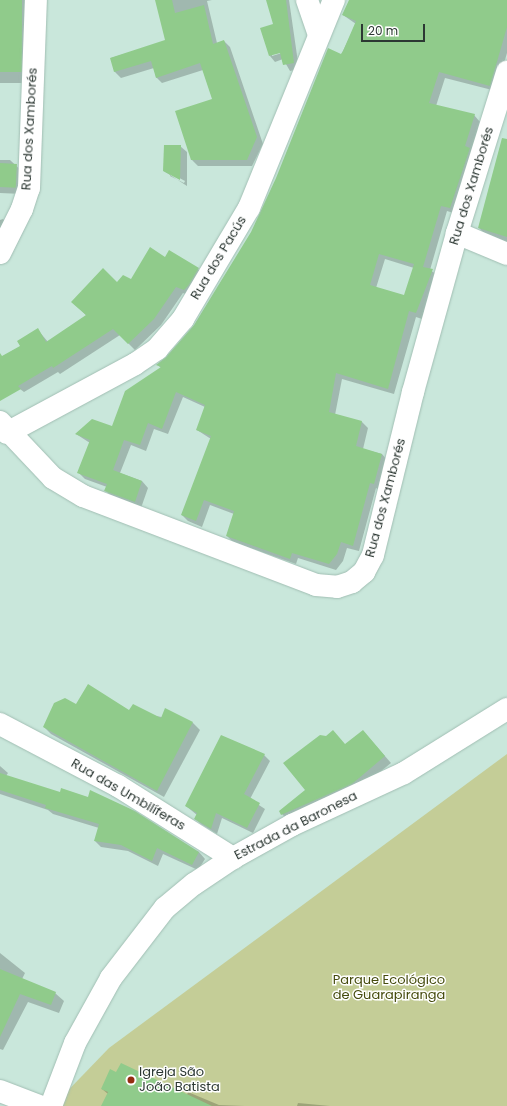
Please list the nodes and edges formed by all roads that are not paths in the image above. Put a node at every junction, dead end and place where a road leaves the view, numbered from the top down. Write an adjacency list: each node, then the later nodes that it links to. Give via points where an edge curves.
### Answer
1 (36, 0): 7 (street, Rua dos Xamborés, via 30,188)
2 (307, 0): 4 (street)
3 (334, 0): 4 (street, Rua dos Pacús)
4 (319, 35): 9 (street, Rua dos Pacús, via 249,208 183,319 157,349 135,364)
5 (507, 72): 6 (street, Rua dos Xamborés)
6 (457, 233): 8 (street); 9 (street, Rua dos Xamborés, via 413,392 373,555 364,572 352,582 337,587 316,585 83,496 53,478)
7 (0, 253)
8 (507, 254)
9 (4, 428)
10 (507, 709): 12 (street, Estrada da Baronesa, via 404,773 292,825)
11 (0, 724): 12 (street, Rua das Umbilíferas, via 118,786)
12 (233, 858): 15 (street, Estrada da Baronesa, via 194,884 165,908 111,978 75,1043)
13 (1, 1092): 14 (street)
14 (39, 1106)
15 (51, 1106)

